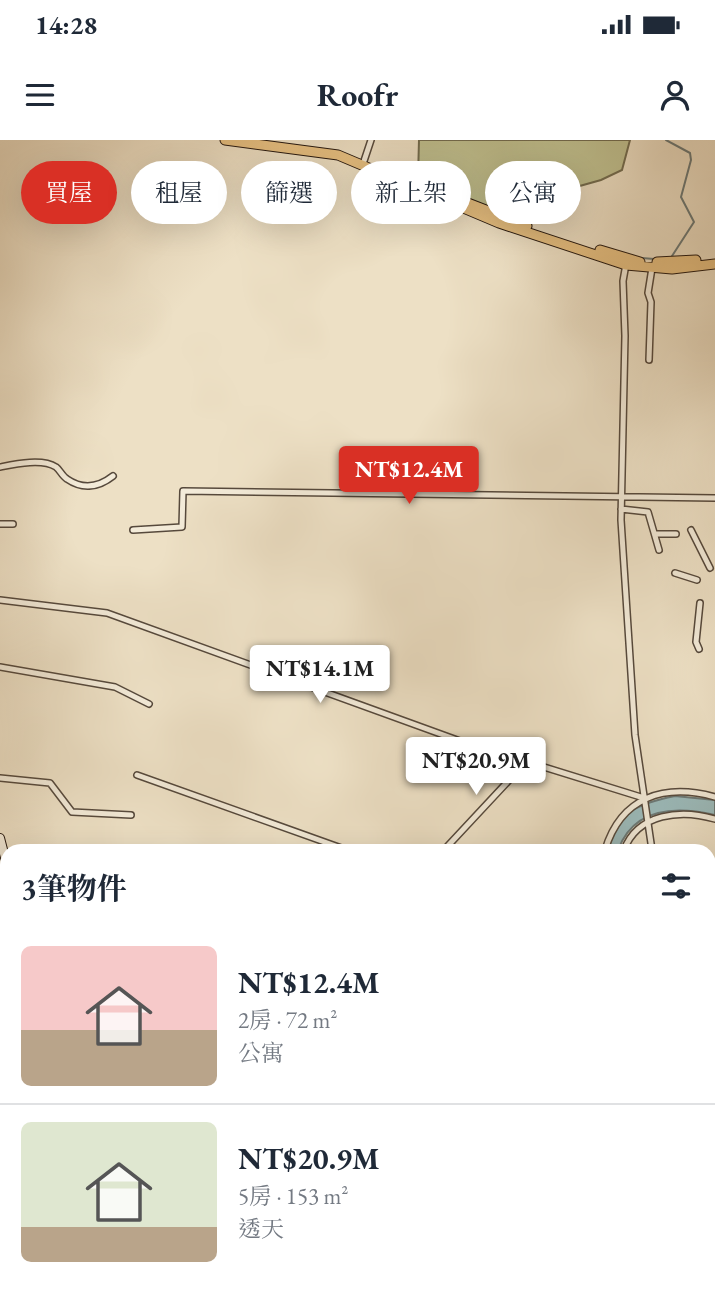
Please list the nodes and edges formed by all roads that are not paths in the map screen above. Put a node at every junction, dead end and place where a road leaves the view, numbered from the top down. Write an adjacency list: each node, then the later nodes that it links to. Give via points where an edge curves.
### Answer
1 (225, 140): 4 (main road)
2 (273, 140): 4 (main road, via 340,149)
3 (371, 140): 4 (street)
4 (364, 161)
5 (471, 204): 7 (main road)
6 (715, 258): 7 (main road)
7 (627, 262): 9 (main road); 13 (street, via 623,281)
8 (715, 264): 9 (main road)
9 (652, 268): 10 (street)
10 (649, 360)
11 (0, 467): 12 (street, via 51,465 82,486 94,486)
12 (113, 476)
13 (621, 496): 14 (street); 15 (street); 18 (street, via 183,491 182,527)
14 (715, 498)
15 (621, 509): 20 (street, via 648,512); 35 (street, via 635,734)
16 (0, 523): 17 (street)
17 (13, 524)
18 (133, 530)
19 (691, 530): 23 (street)
20 (654, 534): 21 (street); 22 (street)
21 (676, 534)
22 (659, 550)
23 (710, 568)
24 (675, 573): 25 (street)
25 (697, 579)
26 (0, 600): 31 (street, via 107,613)
27 (700, 603): 28 (street)
28 (699, 649)
29 (0, 667): 30 (street, via 115,687)
30 (149, 704)
31 (527, 761): 35 (street); 40 (street)
32 (137, 775): 39 (street)
33 (0, 778): 36 (street, via 50,783 68,811)
34 (715, 797): 35 (street, via 672,793)
35 (644, 798): 38 (street); 41 (street, via 614,827)
36 (131, 815)
37 (715, 819): 38 (street, via 687,814)
38 (647, 822): 42 (street); 43 (street)
39 (330, 844)
40 (450, 844)
41 (607, 844)
42 (627, 844)
43 (651, 844)

